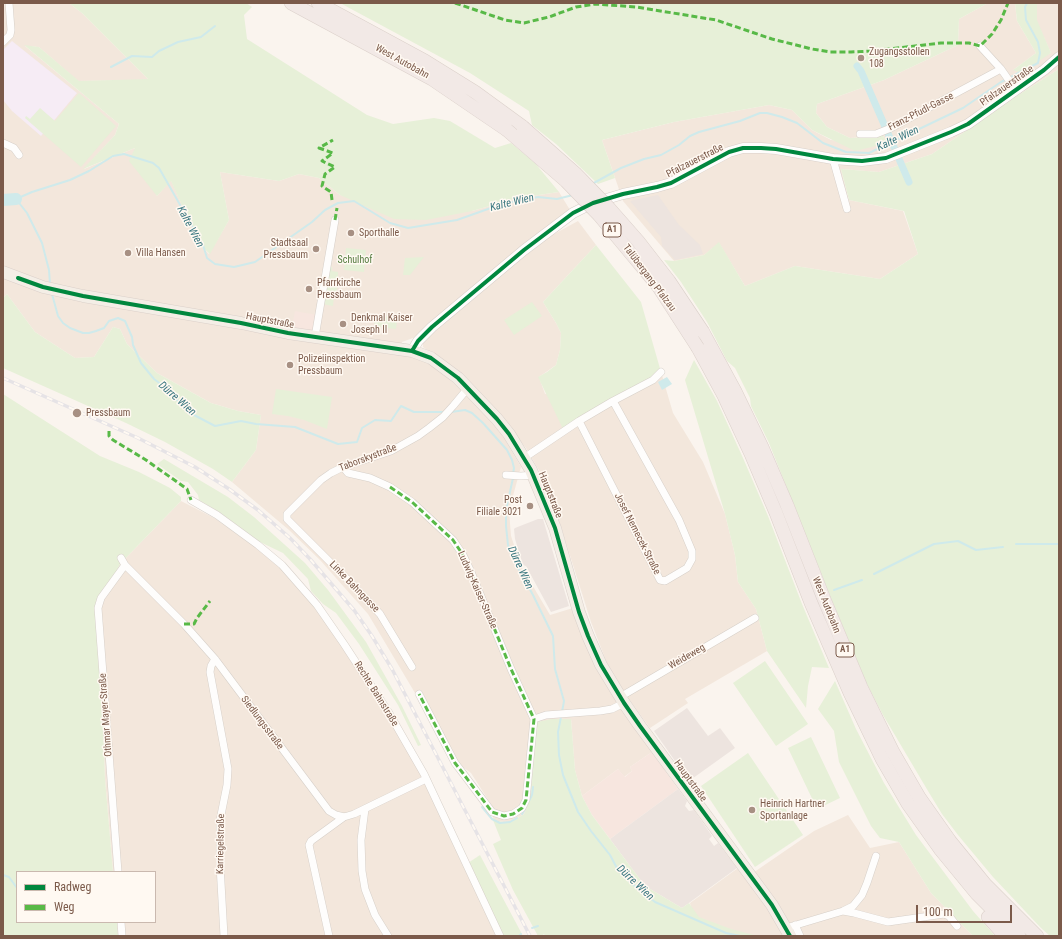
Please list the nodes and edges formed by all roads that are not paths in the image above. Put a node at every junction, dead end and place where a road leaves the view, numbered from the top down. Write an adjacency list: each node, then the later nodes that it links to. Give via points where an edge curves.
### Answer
1 (9, 3): 4 (street, via 11,30)
2 (291, 3): 10 (highway, West Autobahn / A1, via 432,78)
3 (318, 3): 9 (highway, West Autobahn / A1, via 425,61 475,92)
4 (3, 42)
5 (980, 46): 7 (street)
6 (1059, 57): 8 (street, Pfalzauerstraße, via 1044,70)
7 (1002, 70): 8 (street); 11 (street, Franz-Pfudl-Gasse, via 891,128 876,134)
8 (1013, 86): 14 (street, Pfalzauerstraße, via 968,124 911,149 875,160)
9 (523, 127): 18 (highway, Talübergang Pfalzau / A1, bridge, via 575,173 638,241)
10 (507, 130): 20 (highway, Talübergang Pfalzau / A1, bridge, via 566,181 600,215 658,286)
11 (860, 134)
12 (3, 144): 13 (street, via 14,148)
13 (19, 155)
14 (833, 159): 15 (street); 21 (street, Pfalzauerstraße, via 776,149 743,148 729,152 671,183 593,203 574,213 524,250 432,327)
15 (848, 209)
16 (335, 220): 19 (street)
17 (3, 272): 19 (main road, Hauptstraße, via 62,292)
18 (703, 332): 58 (highway, West Autobahn / A1, via 762,447 861,687 893,752 919,797 950,841 985,884)
19 (314, 337): 21 (main road, Hauptstraße)
20 (698, 348): 44 (highway, West Autobahn / A1, via 751,454 864,725 908,804)
21 (412, 351): 23 (main road, Hauptstraße, via 432,358)
22 (661, 372): 24 (street, via 652,380)
23 (468, 388): 26 (main road, Hauptstraße, via 501,424); 27 (street, Taborskystraße, via 442,417 418,436 378,456)
24 (613, 401): 25 (street); 25 (street, Josef Nemecek-Straße, via 679,520 692,552 692,559 687,568 665,581 660,580)
25 (580, 421): 26 (street)
26 (524, 458): 29 (main road, Hauptstraße)
27 (343, 467): 31 (street, Taborskystraße, via 321,480); 39 (street, Ludwig-Kaiser-Straße, via 348,473 370,478 395,490 412,502 453,540 463,554)
28 (506, 475): 29 (street, Hauptstraße)
29 (533, 475): 38 (main road, Hauptstraße, via 555,528 588,636 601,665)
30 (191, 500): 40 (street, Rechte Bahnstraße, via 258,544 282,565 317,605 389,713)
31 (286, 514): 36 (street, Linke Bahngasse, via 287,519 380,614)
32 (121, 558): 33 (street, Siedlungsstraße)
33 (125, 565): 35 (street, Siedlungsstraße); 45 (street, Othmar Mayer-Straße, via 98,603)
34 (754, 618): 38 (street, Weideweg)
35 (215, 659): 42 (street, Siedlungsstraße, via 321,802 329,811); 51 (street, Karriegelstraße, via 210,672 228,769 220,820)
36 (412, 667)
37 (419, 694): 39 (street, Ludwig-Kaiser-Straße, via 452,765 462,772 492,812 504,816 522,808 526,800)
38 (622, 700): 39 (street, via 612,709 546,715); 49 (main road, Hauptstraße)
39 (534, 719)
40 (426, 779): 41 (street); 54 (street, Rechte Bahnstraße)
41 (365, 810): 42 (street); 53 (street, via 361,840 365,889 375,915)
42 (344, 817): 52 (street, via 309,845)
43 (876, 856): 46 (street, via 862,895 853,906)
44 (948, 860): 56 (highway, via 960,883); 57 (highway, West Autobahn / A1, via 977,894)
45 (118, 871)
46 (843, 911): 48 (street, via 888,922 944,914); 49 (street)
47 (121, 923): 50 (street)
48 (957, 926)
49 (790, 929): 55 (street)
50 (122, 936)
51 (224, 936)
52 (329, 936)
53 (388, 936)
54 (500, 936)
55 (800, 936)
56 (1004, 936)
57 (1019, 936)
58 (1037, 936)

